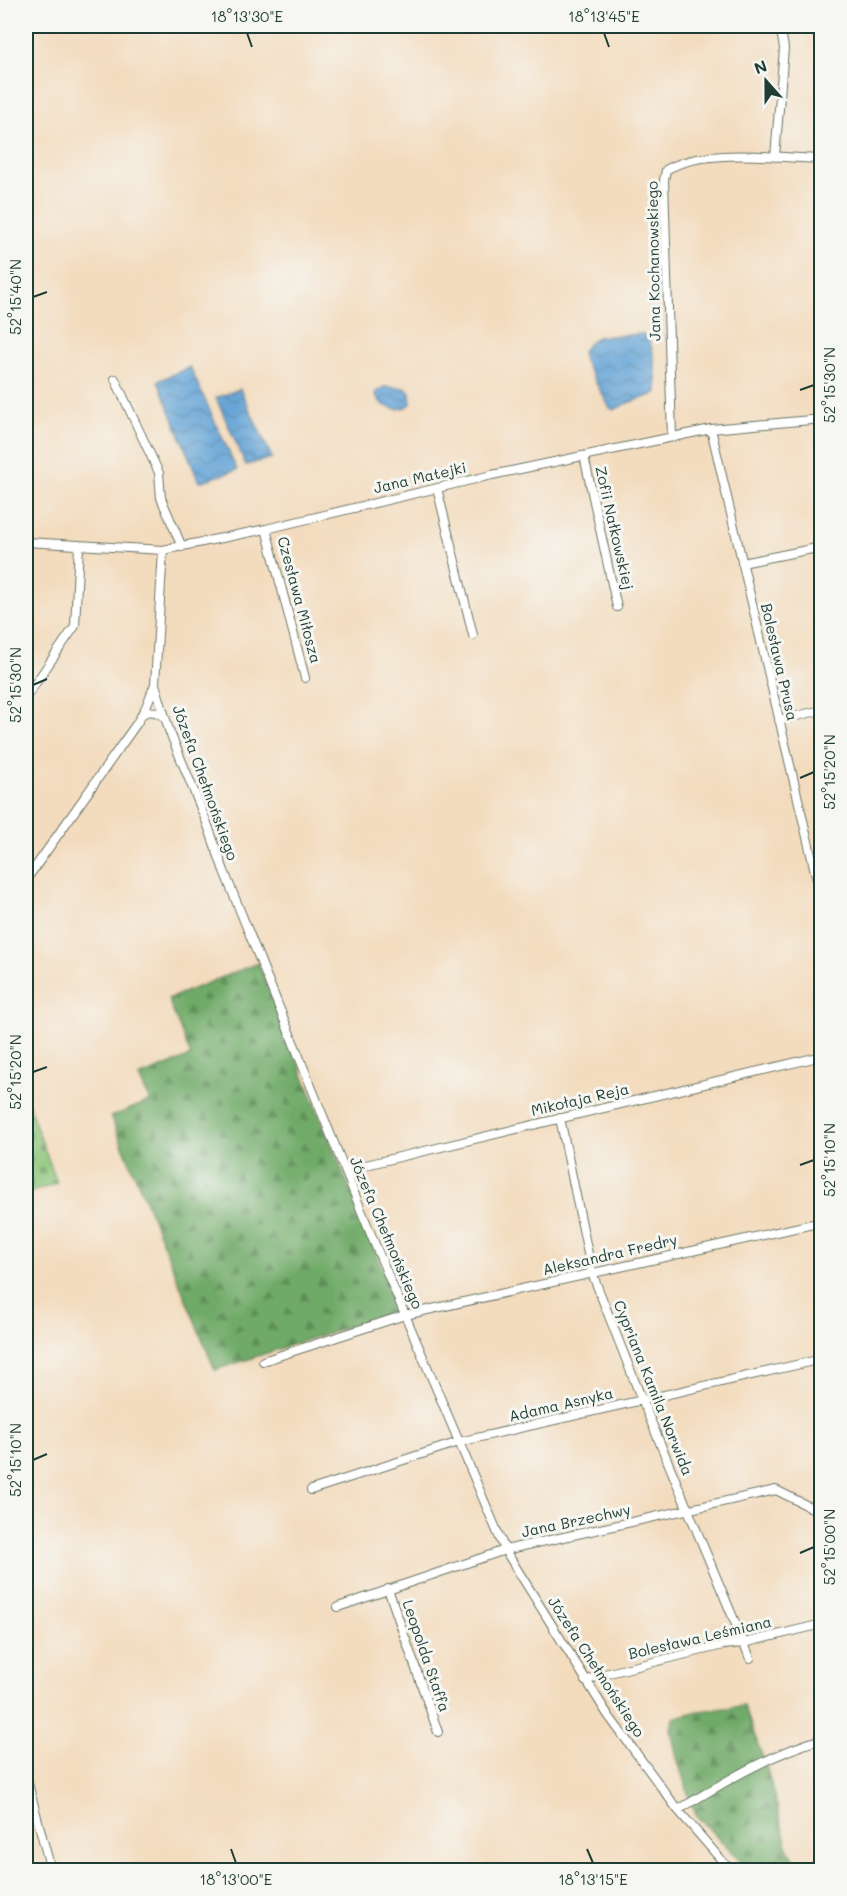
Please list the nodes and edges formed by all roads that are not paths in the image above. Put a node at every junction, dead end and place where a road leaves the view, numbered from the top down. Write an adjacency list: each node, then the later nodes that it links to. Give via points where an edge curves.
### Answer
1 (780, 26): 2 (street, via 784,48)
2 (775, 158): 3 (street, Jana Kochanowskiego); 7 (street, Jana Kochanowskiego, via 709,156 666,170)
3 (822, 159)
4 (115, 380): 13 (street, via 159,473 161,498)
5 (822, 419): 6 (street, Jana Matejki)
6 (711, 429): 7 (street, Jana Matejki); 16 (street, Bolesława Prusa)
7 (672, 437): 8 (street, Jana Matejki)
8 (584, 456): 9 (street, Jana Matejki); 17 (street, Zofii Nałkowskiej)
9 (437, 488): 10 (street, Jana Matejki); 18 (street)
10 (266, 529): 13 (street, Jana Matejki); 19 (street, Czesława Miłosza)
11 (26, 542): 12 (street, Jana Matejki)
12 (80, 545): 15 (street, Jana Matejki); 21 (street, via 75,626)
13 (182, 547): 15 (street, Jana Matejki)
14 (822, 547): 16 (street)
15 (163, 550): 20 (street, Józefa Chełmońskiego)
16 (742, 562): 25 (street, Bolesława Prusa)
17 (617, 607)
18 (473, 635)
19 (305, 678)
20 (155, 684): 23 (street); 24 (street, Józefa Chełmońskiego)
21 (26, 697)
22 (822, 710): 25 (street)
23 (141, 715): 24 (street, via 153,712); 26 (street)
24 (165, 717): 30 (street, Józefa Chełmońskiego)
25 (779, 720): 27 (street, Bolesława Prusa)
26 (26, 880)
27 (822, 901)
28 (822, 1056): 29 (street, Mikołaja Reja)
29 (560, 1118): 30 (street, Mikołaja Reja); 32 (street, Cypriana Kamila Norwida)
30 (345, 1170): 33 (street, Józefa Chełmońskiego)
31 (822, 1222): 32 (street, Aleksandra Fredry)
32 (592, 1272): 33 (street, Aleksandra Fredry); 36 (street, Cypriana Kamila Norwida)
33 (405, 1315): 35 (street, Aleksandra Fredry); 37 (street, Józefa Chełmońskiego)
34 (822, 1359): 36 (street, Adama Asnyka)
35 (263, 1361)
36 (642, 1400): 37 (street, Adama Asnyka); 39 (street, Cypriana Kamila Norwida)
37 (459, 1442): 38 (street, Adama Asnyka); 41 (street, Józefa Chełmońskiego)
38 (311, 1490)
39 (688, 1510): 40 (street, Jana Brzechwy, via 776,1490); 41 (street, Jana Brzechwy); 45 (street, Cypriana Kamila Norwida)
40 (822, 1513)
41 (505, 1550): 42 (street, Jana Brzechwy); 47 (street, Józefa Chełmońskiego)
42 (388, 1589): 43 (street, Jana Brzechwy); 48 (street, Leopolda Staffa)
43 (338, 1606)
44 (822, 1624): 45 (street, Bolesława Leśmiana)
45 (744, 1643): 46 (street, Cypriana Kamila Norwida); 47 (street, Bolesława Leśmiana, via 723,1645)
46 (750, 1658)
47 (585, 1682): 51 (street, Józefa Chełmońskiego)
48 (438, 1732)
49 (822, 1739): 51 (street, via 736,1774)
50 (26, 1776): 52 (street)
51 (678, 1809): 53 (street, Józefa Chełmońskiego)
52 (51, 1870)
53 (730, 1870)

